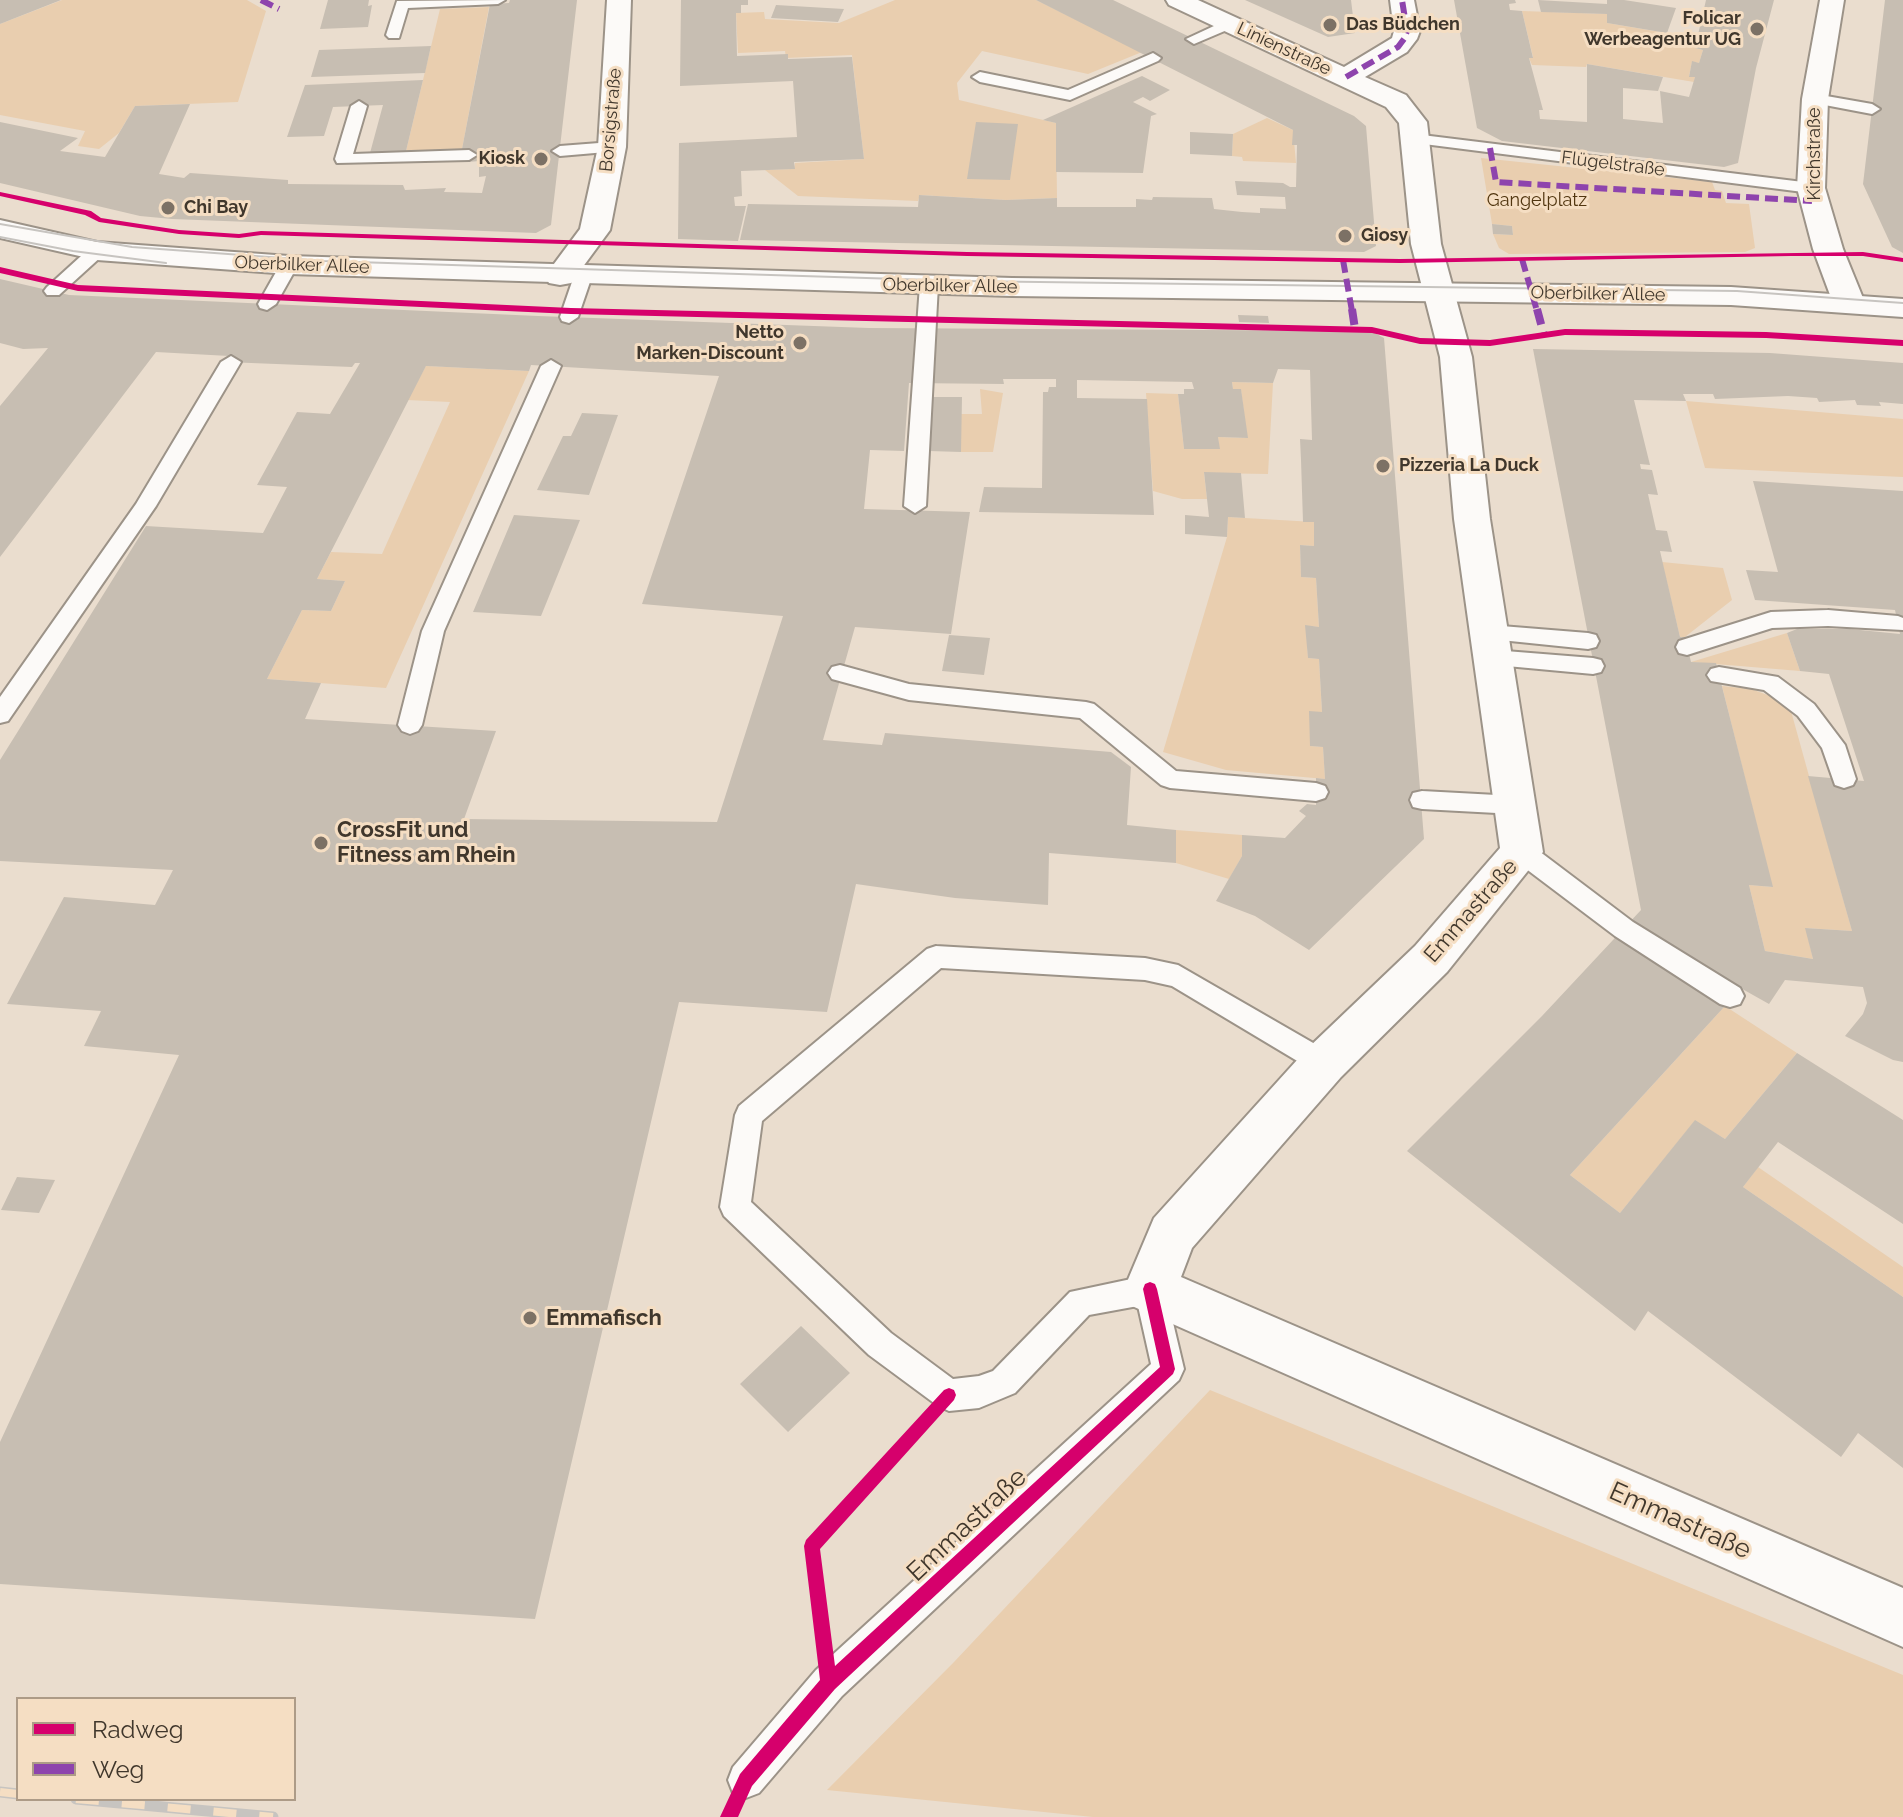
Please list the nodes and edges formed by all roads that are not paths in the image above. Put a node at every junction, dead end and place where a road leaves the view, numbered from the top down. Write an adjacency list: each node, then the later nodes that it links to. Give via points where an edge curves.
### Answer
1 (498, 0): 7 (lane, via 402,4)
2 (619, 0): 16 (street, Borsigstraße)
3 (1178, 0): 6 (street, Linienstraße)
4 (1402, 0): 11 (street, via 1404,39)
5 (1832, 0): 12 (street, Kirchstraße)
6 (1229, 24): 8 (lane); 11 (street, Linienstraße)
7 (394, 35)
8 (1194, 39)
9 (1153, 58): 10 (lane, via 1070,95)
10 (980, 77)
11 (1346, 77): 15 (street, via 1396,101 1413,122)
12 (1815, 99): 14 (lane); 19 (street, Kirchstraße)
13 (359, 106): 18 (lane, via 343,159)
14 (1872, 109)
15 (1414, 139): 19 (lane, Flügelstraße); 26 (street, via 1426,244)
16 (612, 147): 17 (lane); 23 (street, Borsigstraße, via 595,230)
17 (560, 151)
18 (469, 155)
19 (1811, 188): 27 (street, Kirchstraße)
20 (0, 229): 21 (street, Oberbilker Allee)
21 (97, 251): 22 (street, Oberbilker Allee); 25 (lane)
22 (289, 265): 23 (street, Oberbilker Allee); 28 (lane)
23 (572, 276): 24 (street, Oberbilker Allee); 30 (lane)
24 (929, 285): 26 (street, Oberbilker Allee); 33 (lane)
25 (53, 291)
26 (1438, 293): 27 (street, Oberbilker Allee, via 1731,296); 36 (street, Emmastraße, via 1456,357)
27 (1849, 303): 29 (street, Oberbilker Allee)
28 (267, 304)
29 (1903, 308)
30 (569, 317)
31 (231, 362): 41 (lane, via 145,506)
32 (551, 366): 42 (lane, via 433,631)
33 (915, 506)
34 (1898, 624): 37 (lane, via 1771,620)
35 (1588, 641): 36 (lane)
36 (1491, 646): 38 (lane); 46 (street, Emmastraße)
37 (1687, 647)
38 (1593, 666)
39 (840, 673): 44 (lane, via 909,692 1086,710 1170,779)
40 (1719, 675): 43 (lane, via 1770,683 1806,710 1833,745)
41 (0, 715)
42 (410, 725)
43 (1844, 779)
44 (1316, 792)
45 (1422, 800): 46 (lane)
46 (1515, 805): 47 (street, Emmastraße)
47 (1522, 852): 48 (lane, via 1624,929); 49 (street, Emmastraße, via 1431,959)
48 (1730, 996)
49 (1324, 1063): 50 (street, Emmastraße, via 1172,1234); 50 (lane, via 1178,976 1145,969 936,957 749,1115 735,1207 880,1344 949,1395 1004,1382 1081,1302)
50 (1150, 1289): 51 (street, Emmastraße); 52 (lane, Emmastraße, via 1168,1369 829,1683)
51 (1903, 1618)
52 (746, 1780)

